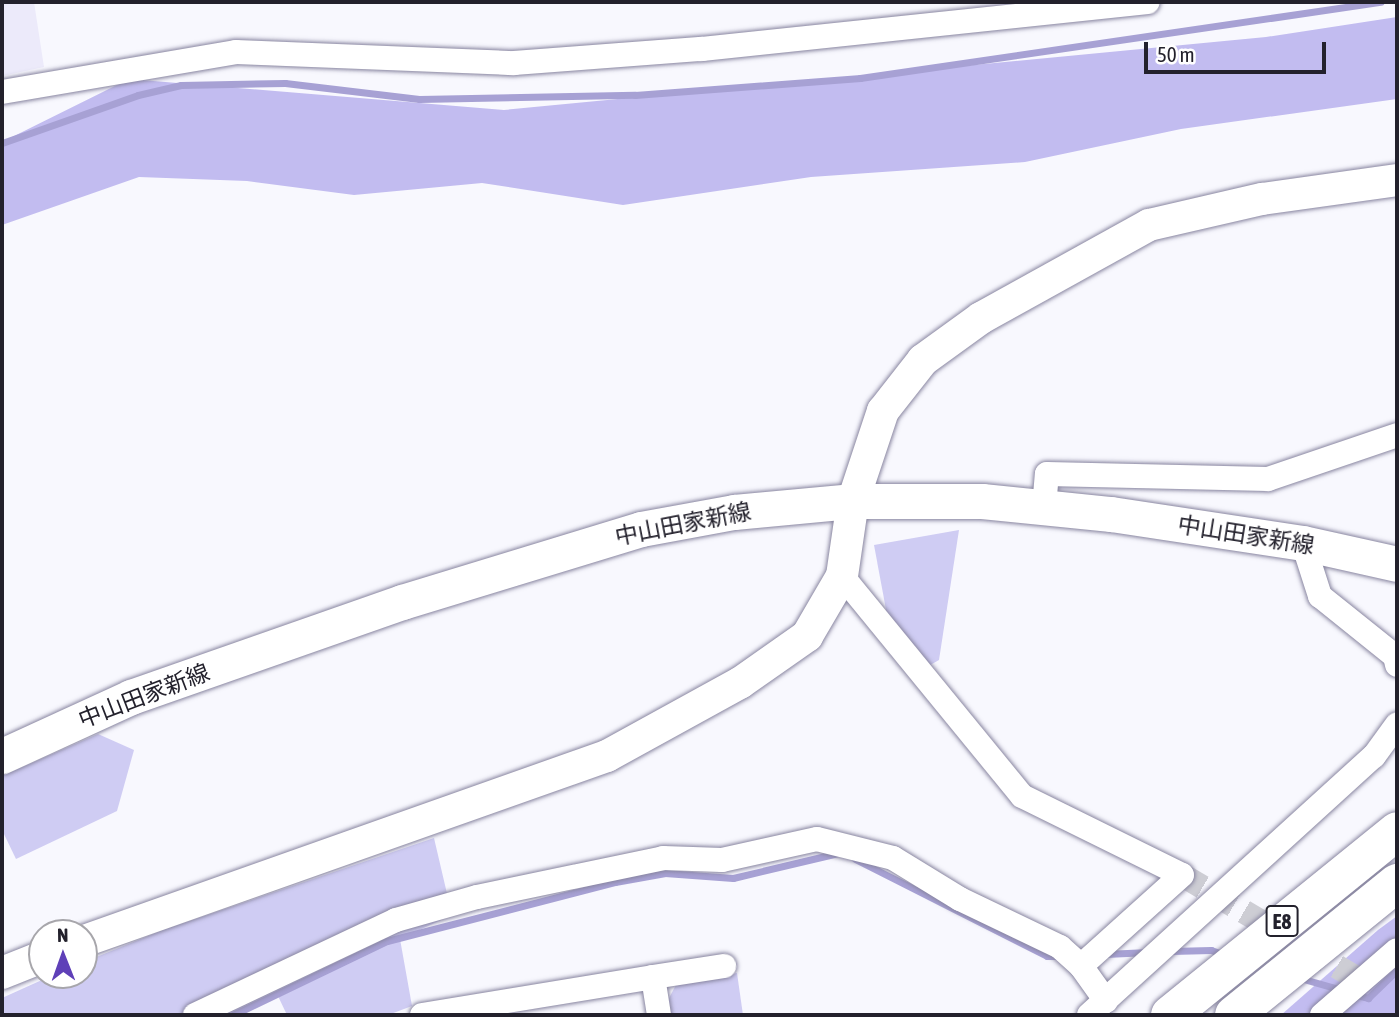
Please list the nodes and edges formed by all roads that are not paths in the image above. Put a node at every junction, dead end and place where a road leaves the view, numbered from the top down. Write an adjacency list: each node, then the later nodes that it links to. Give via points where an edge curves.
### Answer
1 (1148, 2): 2 (street, via 702,49 514,63 236,52)
2 (2, 92)
3 (1397, 180): 5 (street, via 1262,199 1149,225 981,318 923,360 883,411)
4 (1397, 435): 6 (street, via 1268,479 1047,474)
5 (853, 500): 6 (main road, 中山田家新線, via 982,501); 9 (street); 12 (main road, 中山田家新線, via 734,512 641,529 508,568 131,697)
6 (1044, 507): 7 (main road, 中山田家新線)
7 (1303, 543): 8 (main road, 中山田家新線); 10 (street, via 1320,596 1395,656)
8 (1397, 564)
9 (842, 576): 15 (street, via 807,636 740,683 607,756); 19 (street, via 1022,796 1182,876)
10 (1397, 666)
11 (1397, 724): 22 (street, via 1374,756)
12 (2, 756)
13 (1397, 831): 27 (highway, E8)
14 (1397, 883): 28 (highway, E8)
15 (98, 936)
16 (1397, 950): 29 (street)
17 (28, 963): 20 (street)
18 (724, 966): 21 (street)
19 (1081, 966): 22 (street); 24 (street, via 1060,947 960,899 893,858 817,839 722,860 663,858 477,897 396,920)
20 (2, 973)
21 (653, 977): 23 (street); 26 (street)
22 (1098, 1008)
23 (500, 1009): 25 (street)
24 (195, 1015)
25 (422, 1015)
26 (659, 1015)
27 (1170, 1015)
28 (1234, 1015)
29 (1322, 1015)

